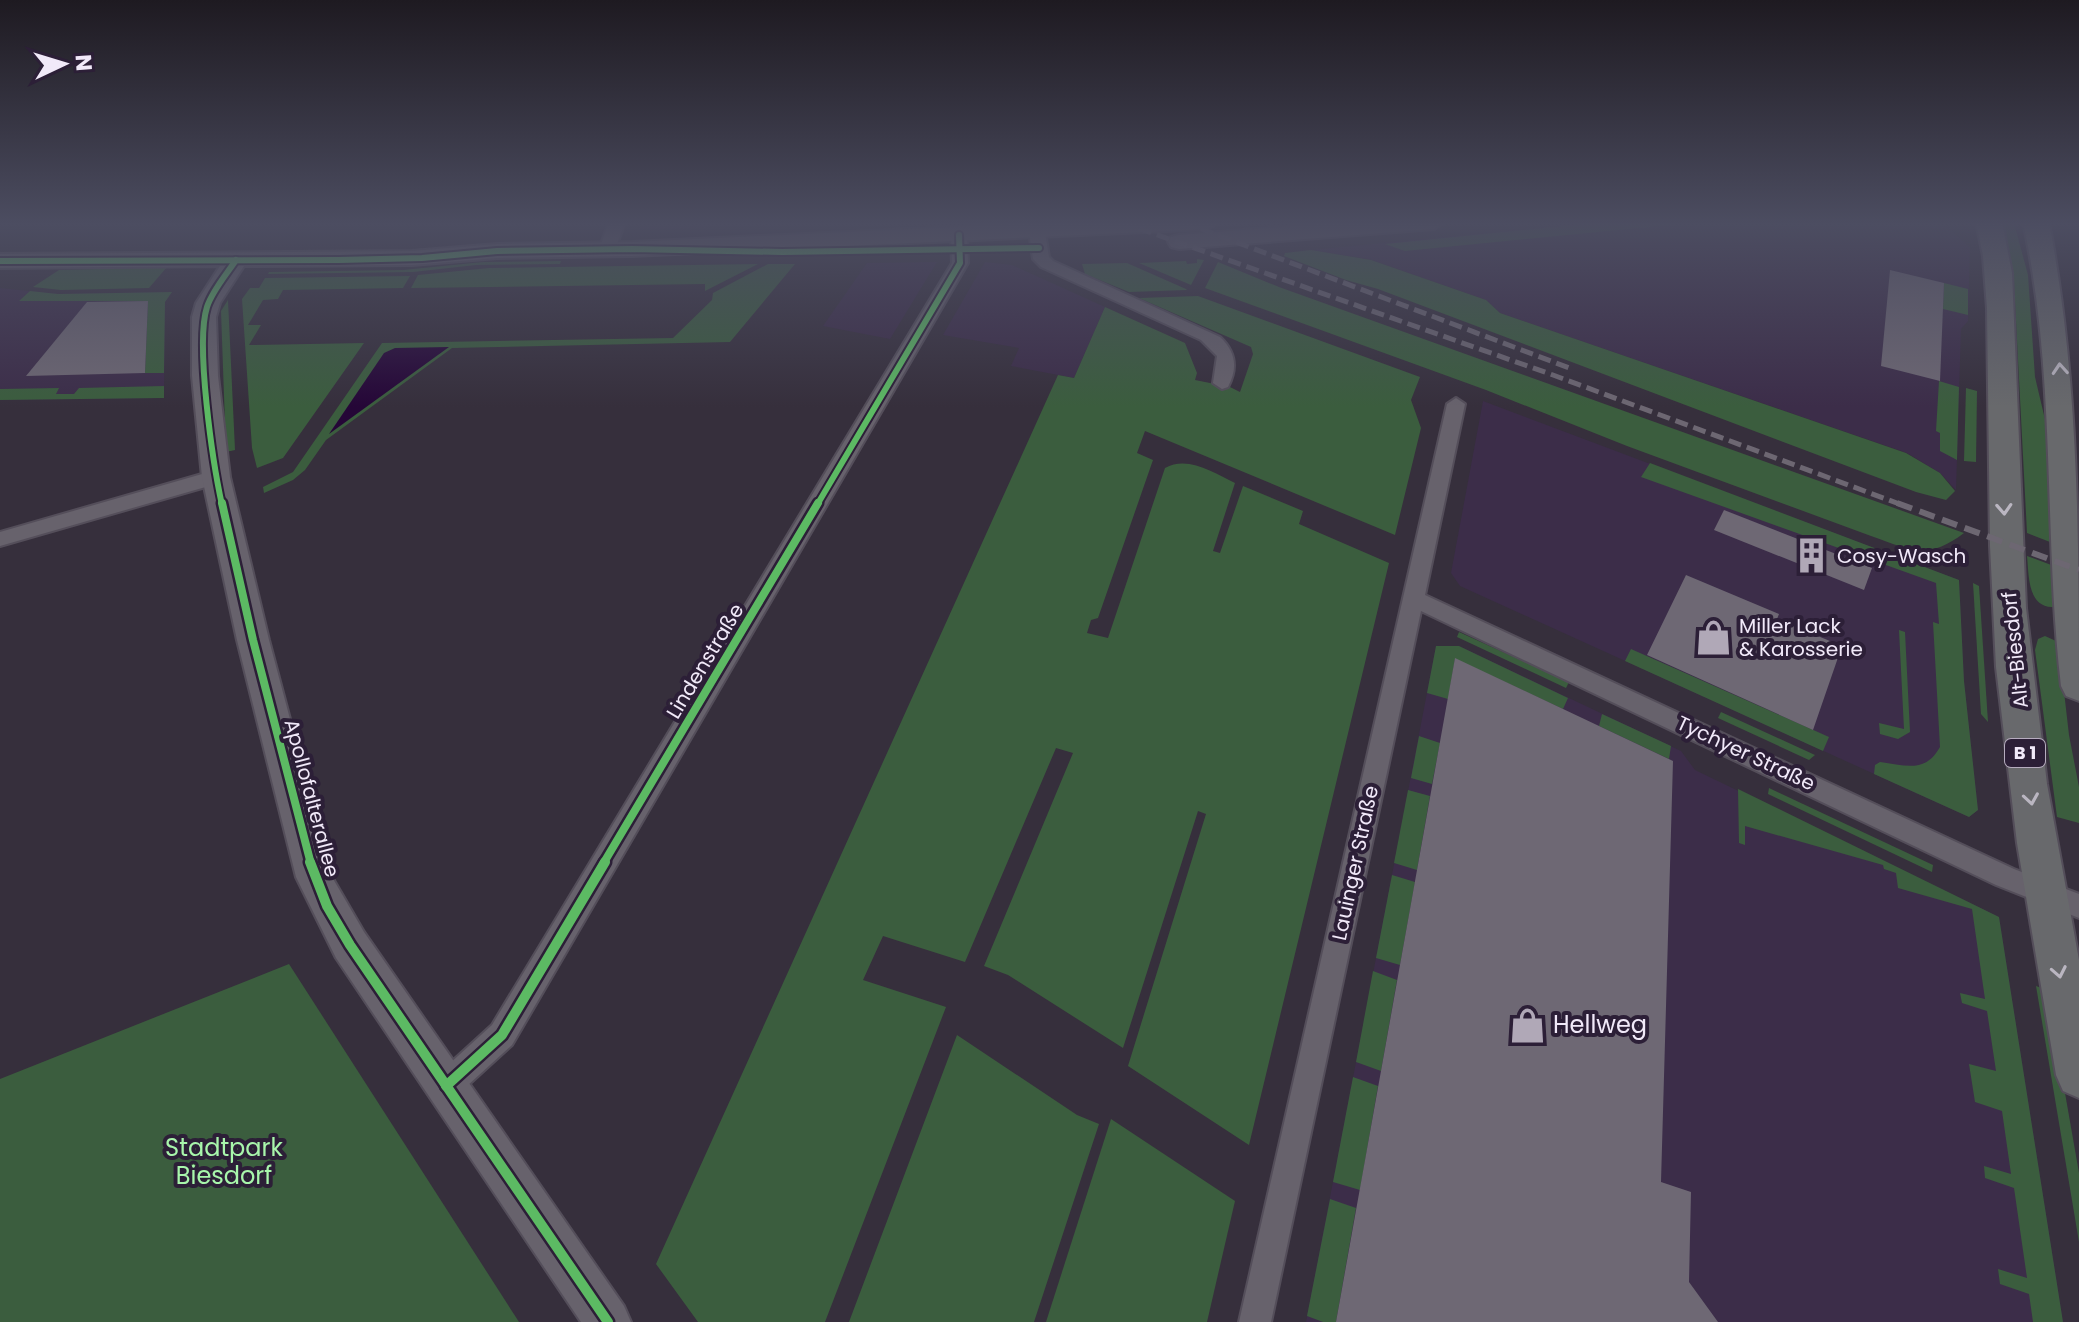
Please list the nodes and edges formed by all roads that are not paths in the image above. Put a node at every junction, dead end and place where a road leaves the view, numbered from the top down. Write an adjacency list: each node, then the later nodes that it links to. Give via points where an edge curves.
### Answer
1 (221, 284): 9 (main road, Apollofalterallee, via 204,317)
2 (948, 284): 15 (street, Lindenstraße, via 502,1035)
3 (1091, 284): 6 (street, via 1223,347 1228,360)
4 (2000, 284): 13 (main road, Alt-Biesdorf / B 1, one-way to 13, via 2009,611 2031,802)
5 (2052, 284): 8 (main road, one-way to 5)
6 (1222, 383)
7 (1456, 404): 11 (street, Lauinger Straße)
8 (2072, 449): 12 (main road, via 2070,631)
9 (216, 477): 10 (street); 15 (main road, Apollofalterallee, via 314,877 350,945)
10 (0, 539)
11 (1413, 599): 13 (street, Tychyer Straße); 17 (street, Lauinger Straße)
12 (2079, 686)
13 (2062, 901): 14 (main road, Alt-Biesdorf / B 1, one-way to 14)
14 (2079, 1075)
15 (446, 1086): 16 (main road, Apollofalterallee)
16 (608, 1322)
17 (1255, 1322)

